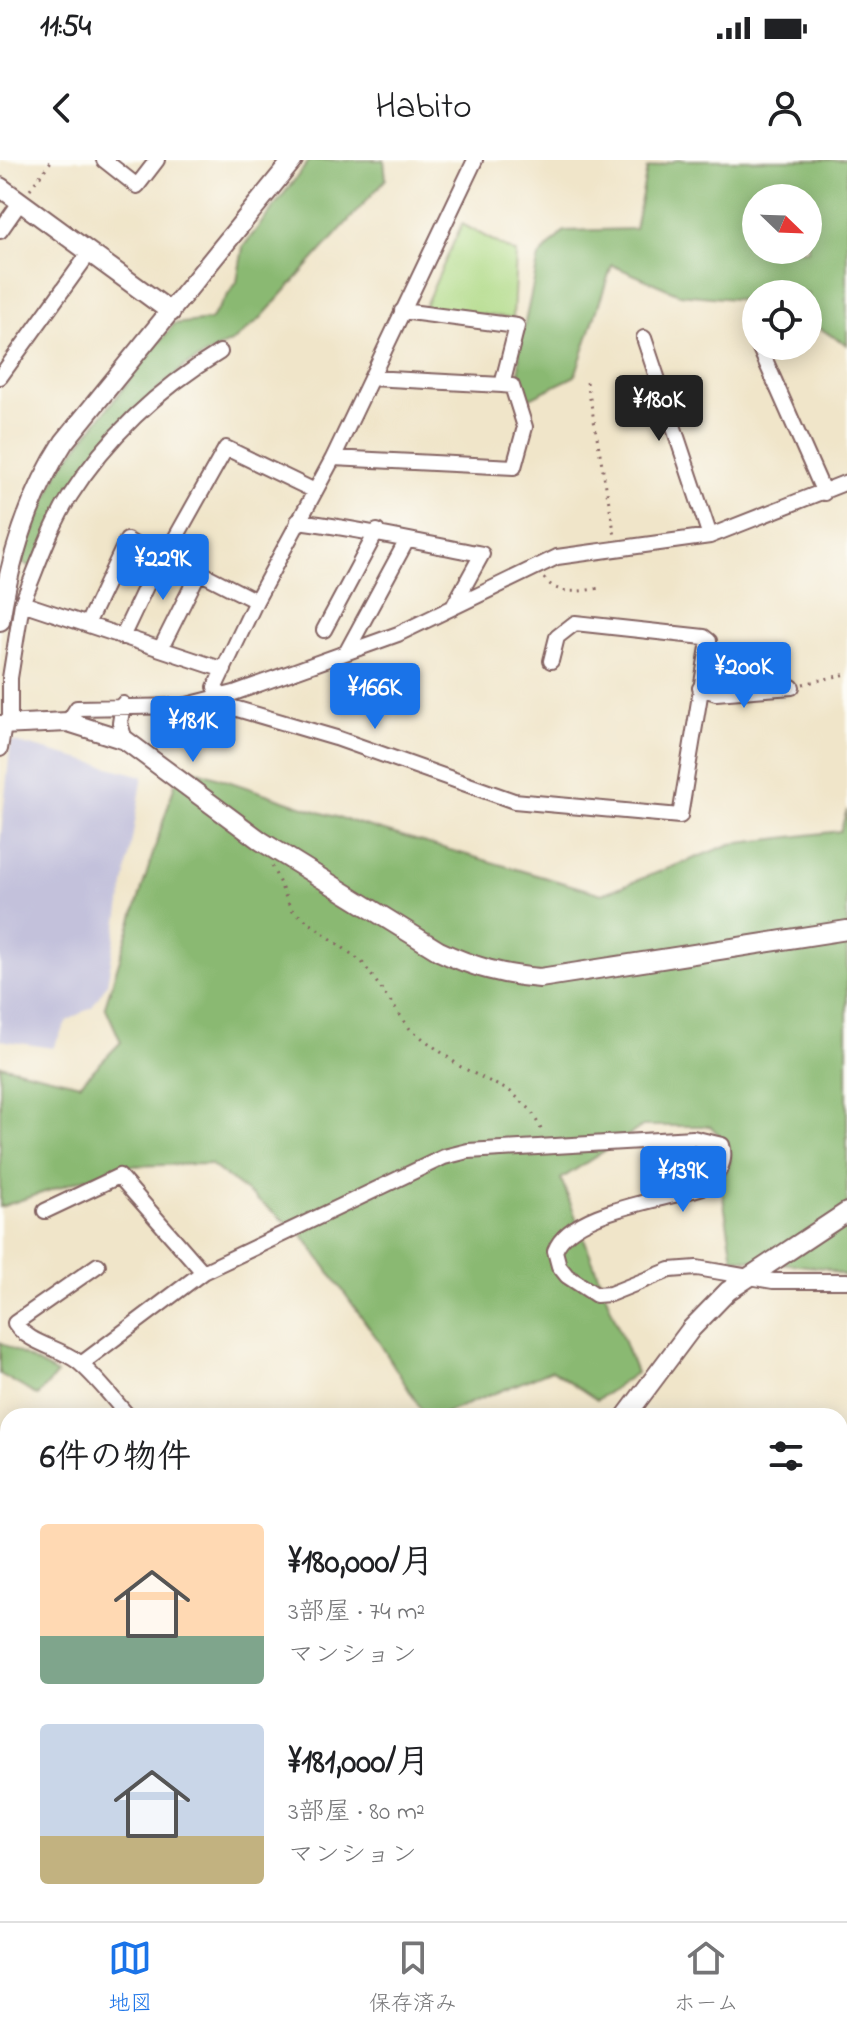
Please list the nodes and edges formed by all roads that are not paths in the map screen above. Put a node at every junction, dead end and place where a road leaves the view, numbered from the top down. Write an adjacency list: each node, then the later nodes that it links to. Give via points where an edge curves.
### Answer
1 (104, 160): 2 (street, via 137,186)
2 (157, 160)
3 (293, 160): 10 (street)
4 (475, 160): 9 (street)
5 (0, 187): 6 (street)
6 (21, 201): 7 (street); 8 (street)
7 (0, 231)
8 (90, 252): 10 (street); 14 (street)
9 (402, 311): 15 (street); 16 (street, via 517,326)
10 (171, 312): 25 (street, via 64,442 42,476)
11 (644, 338): 23 (street)
12 (220, 352): 29 (street, via 162,391 103,451 70,497)
13 (765, 360): 20 (street)
14 (0, 377)
15 (371, 378): 16 (street); 17 (street)
16 (502, 385): 17 (street, via 512,386 525,427 514,467)
17 (333, 458): 19 (street)
18 (847, 482): 20 (street)
19 (315, 491): 21 (street); 26 (street, via 226,448)
20 (824, 493): 23 (street)
21 (298, 521): 22 (street); 28 (street)
22 (377, 531): 24 (street); 33 (street)
23 (710, 536): 30 (street, via 557,557)
24 (407, 540): 30 (street, via 482,554); 36 (street)
25 (7, 557): 31 (street)
26 (163, 557): 27 (street); 32 (street, via 127,540); 34 (street)
27 (198, 574): 28 (street); 35 (street)
28 (256, 601): 38 (street)
29 (22, 603): 32 (street); 44 (street)
30 (454, 605): 36 (street, via 398,634)
31 (0, 621)
32 (87, 624): 34 (street)
33 (324, 630)
34 (122, 637): 35 (street)
35 (162, 646): 38 (street)
36 (347, 651): 41 (street)
37 (551, 661): 40 (street, via 557,637 575,623 704,637 709,641)
38 (224, 670): 41 (street, via 215,687)
39 (792, 687): 40 (street, via 716,693)
40 (700, 688): 41 (street, via 680,816 514,801 227,706)
41 (217, 696): 42 (street, via 183,706)
42 (123, 704): 43 (street, via 77,708); 45 (street, via 120,723)
43 (68, 722): 44 (street); 45 (street)
44 (5, 725): 46 (street)
45 (125, 740): 47 (street, via 261,841 439,951 504,975 540,978)
46 (0, 749)
47 (847, 930)
48 (45, 1211): 51 (street, via 119,1176)
49 (847, 1212): 52 (street)
50 (98, 1265): 54 (street, via 15,1323 24,1336 59,1348)
51 (203, 1272): 52 (street, via 444,1157 544,1145 702,1138 719,1142 724,1150 713,1181 593,1218 567,1231 555,1259 582,1289 596,1295 670,1270 718,1270); 54 (street)
52 (745, 1278): 53 (street); 56 (street, via 702,1317)
53 (847, 1281)
54 (81, 1364): 55 (street)
55 (121, 1408)
56 (632, 1408)

